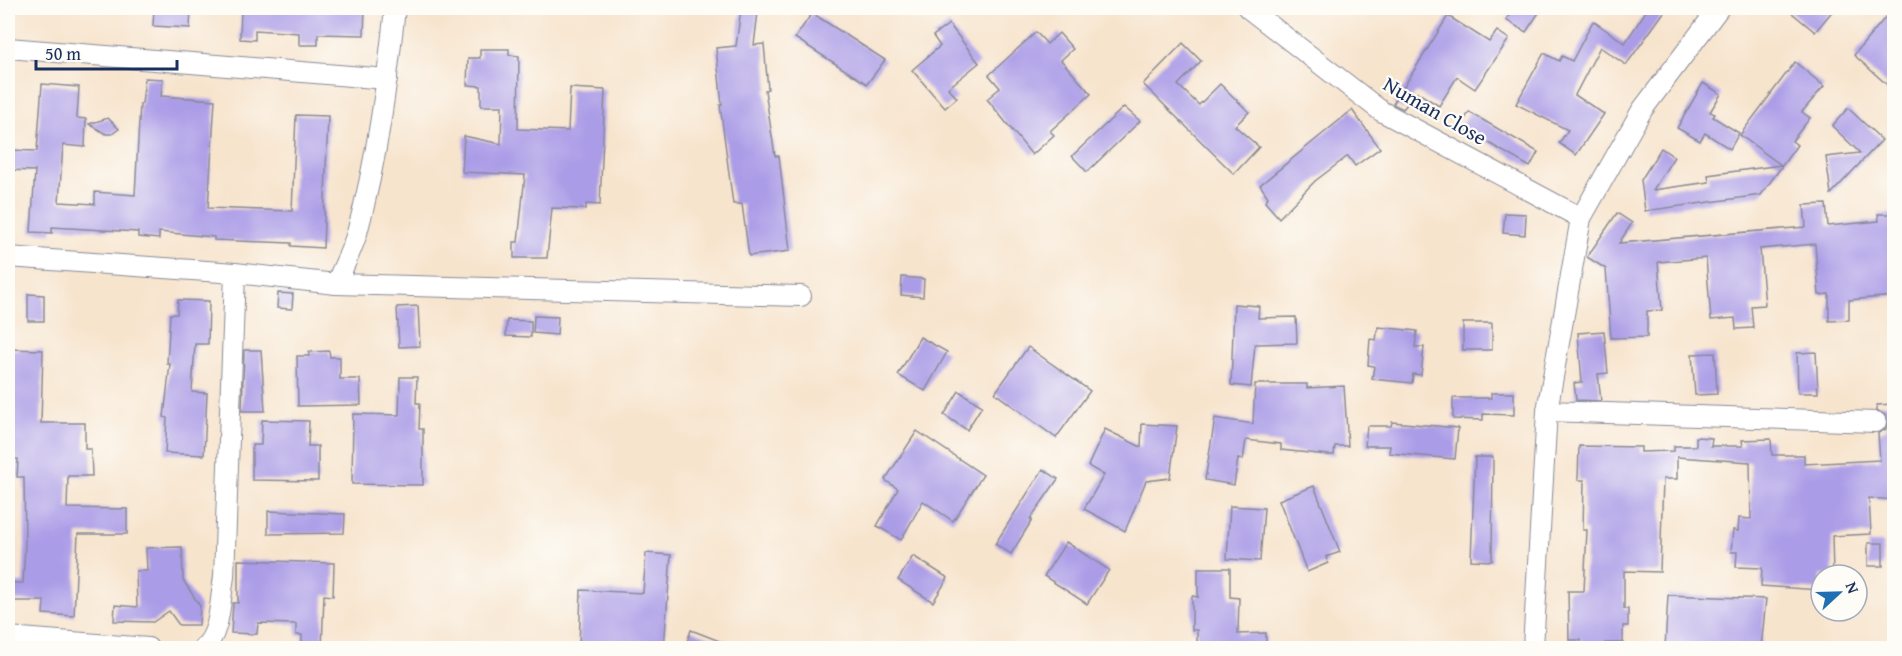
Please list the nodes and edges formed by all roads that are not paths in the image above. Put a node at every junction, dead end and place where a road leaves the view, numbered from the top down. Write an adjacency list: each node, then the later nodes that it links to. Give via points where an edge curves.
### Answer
1 (395, 8): 5 (street)
2 (1248, 8): 6 (street, Numan Close, via 1381,111)
3 (1719, 8): 6 (street, via 1642,110)
4 (8, 48): 5 (street)
5 (387, 79): 9 (street, via 356,235)
6 (1581, 218): 11 (street)
7 (8, 257): 8 (street)
8 (235, 273): 9 (street); 15 (street, via 224,577 216,623 208,644)
9 (336, 284): 10 (street)
10 (801, 296)
11 (1547, 411): 12 (street); 16 (street)
12 (1876, 422)
13 (8, 637): 14 (street)
14 (148, 648)
15 (202, 648)
16 (1533, 648)

